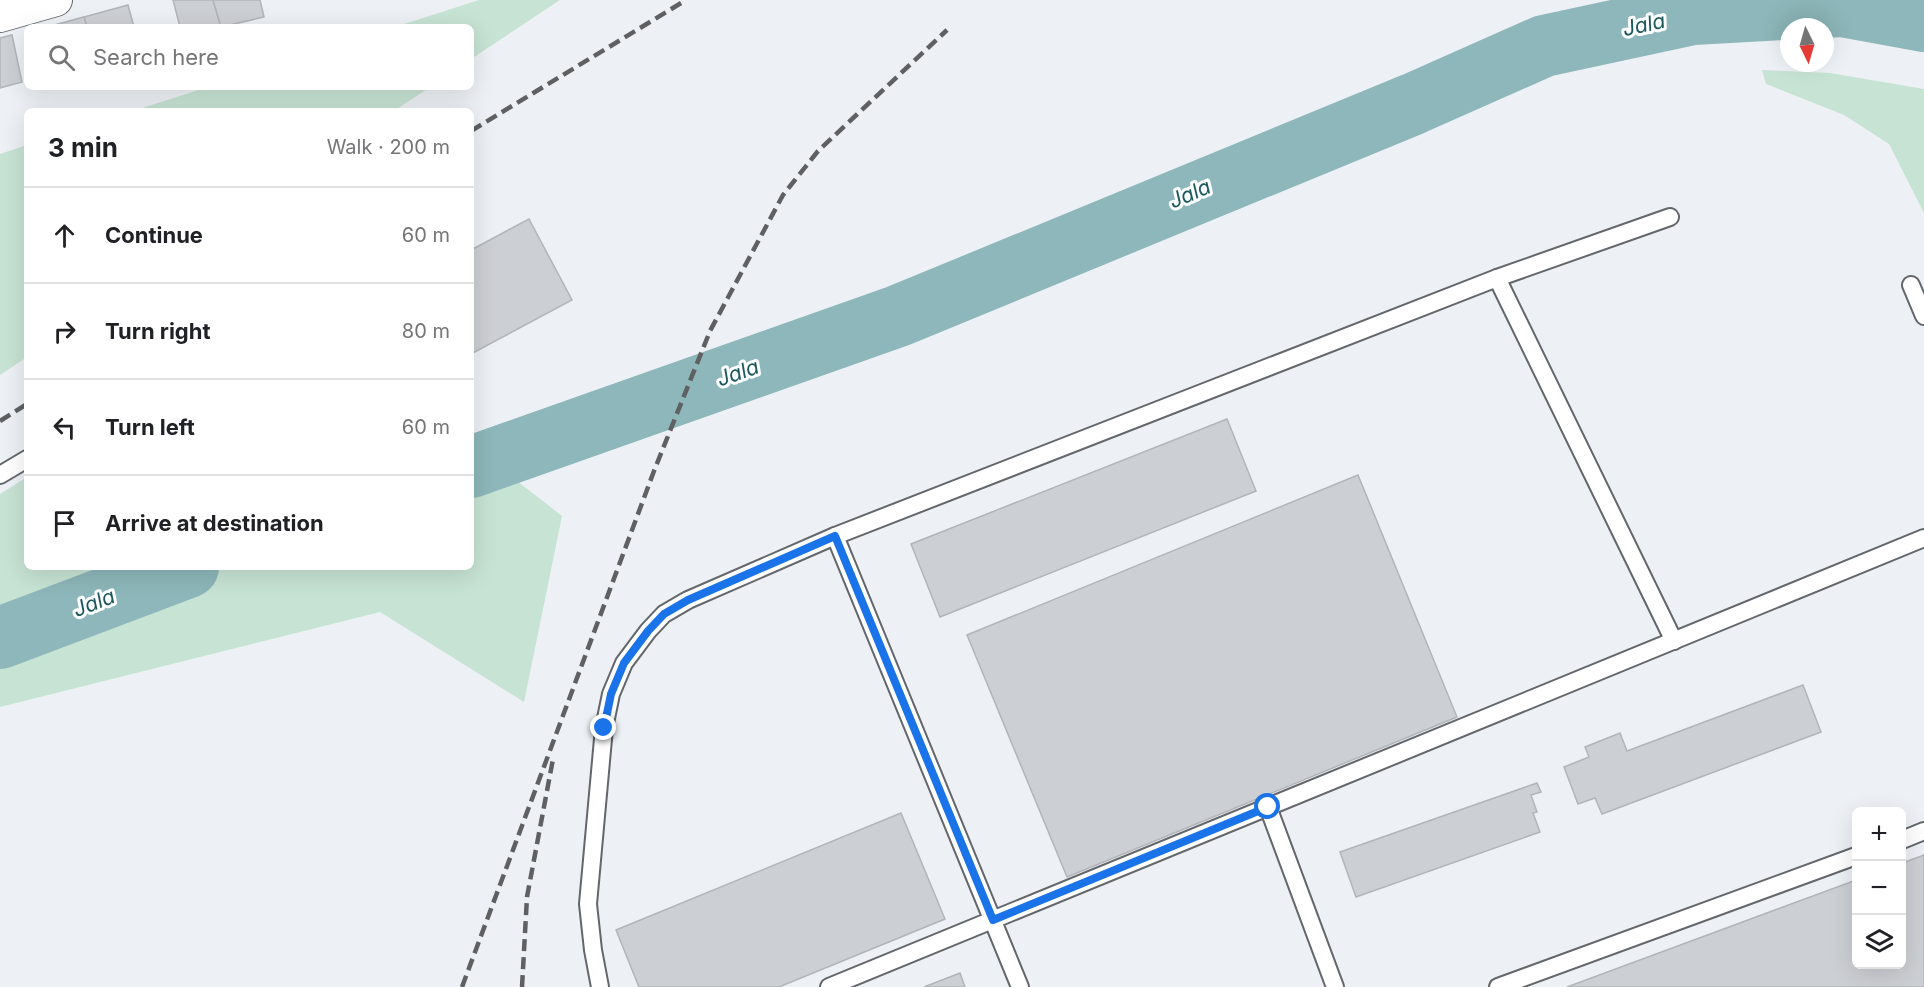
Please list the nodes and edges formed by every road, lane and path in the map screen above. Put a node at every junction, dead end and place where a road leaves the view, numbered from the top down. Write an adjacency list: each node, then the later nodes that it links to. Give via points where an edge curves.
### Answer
1 (56, 0): 2 (street)
2 (0, 16)
3 (1670, 217): 4 (lane)
4 (1497, 278): 9 (lane); 11 (lane)
5 (1911, 285): 6 (lane)
6 (1924, 316)
7 (24, 461): 8 (lane)
8 (0, 475)
9 (835, 536): 16 (lane); 17 (lane, via 664,614 624,663 611,694 604,728 588,904)
10 (1924, 538): 11 (lane)
11 (1674, 641): 12 (lane)
12 (1268, 807): 16 (lane); 20 (lane)
13 (1924, 831): 14 (lane)
14 (1906, 838)
15 (1852, 858): 21 (lane)
16 (993, 920): 18 (lane); 19 (lane)
17 (600, 987)
18 (830, 987)
19 (1020, 987)
20 (1335, 987)
21 (1498, 987)

